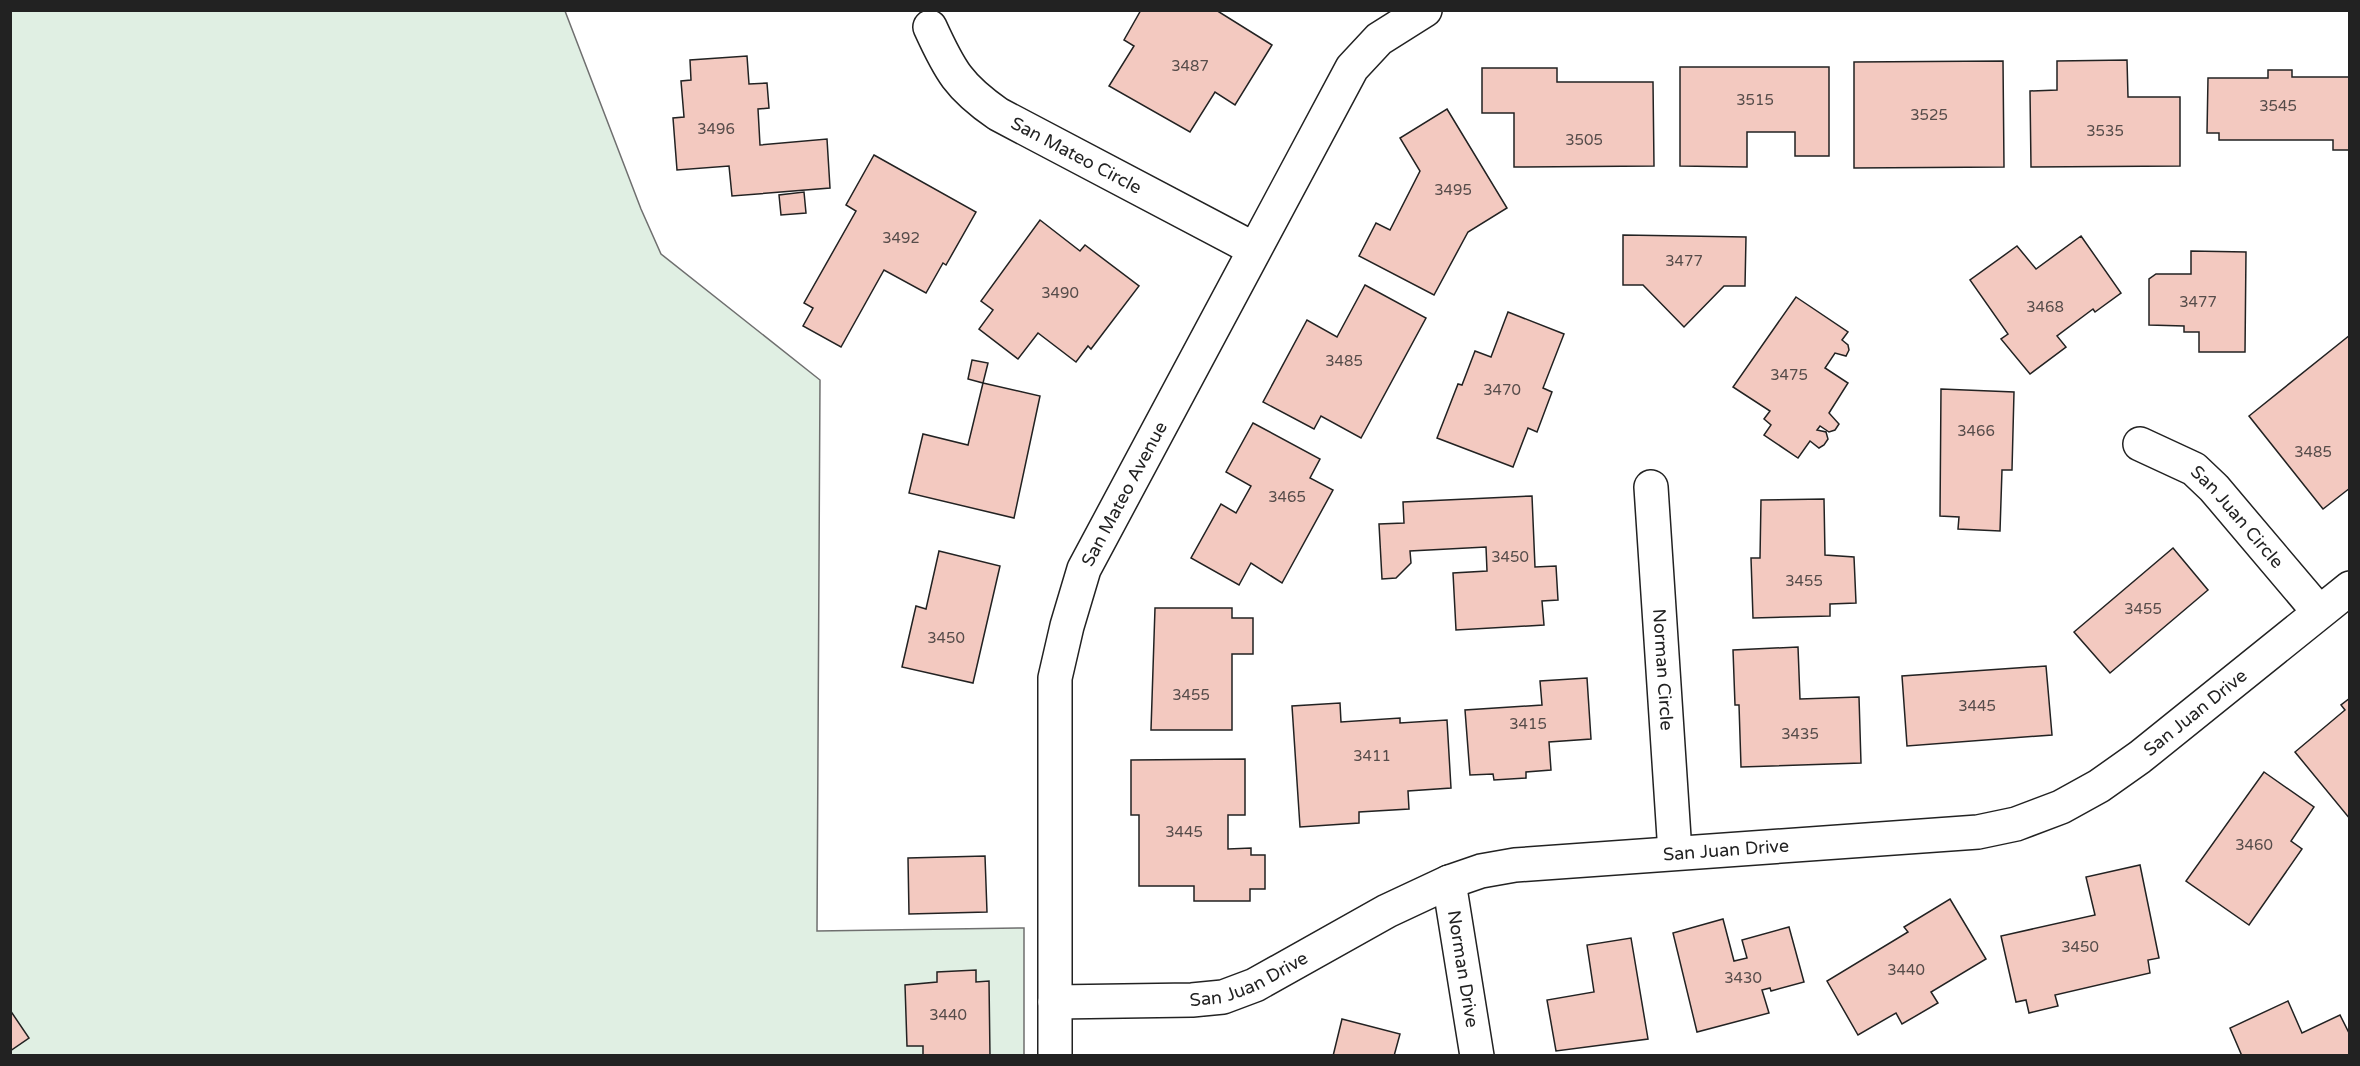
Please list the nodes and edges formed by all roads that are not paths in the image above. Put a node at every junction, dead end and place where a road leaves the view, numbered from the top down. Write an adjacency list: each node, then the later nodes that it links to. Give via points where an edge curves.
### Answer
1 (1425, 10): 3 (street, San Mateo Avenue, via 1379,39 1352,68)
2 (930, 27): 3 (street, San Mateo Circle, via 949,68 969,94 989,108)
3 (1254, 249): 10 (street, San Mateo Avenue, via 1101,533 1084,569 1067,626 1055,678)
4 (2140, 444): 7 (street, San Juan Circle, via 2200,476)
5 (1651, 487): 8 (street, Norman Circle)
6 (2349, 588): 7 (street, San Juan Drive)
7 (2319, 612): 8 (street, San Juan Drive, via 2099,786 2061,807 2016,824 1978,832)
8 (1675, 854): 9 (street, San Juan Drive, via 1515,865)
9 (1449, 882): 10 (street, San Juan Drive, via 1387,911 1255,985 1223,997); 12 (street, Norman Drive)
10 (1055, 1002): 11 (street, San Mateo Avenue)
11 (1055, 1056)
12 (1478, 1056)

